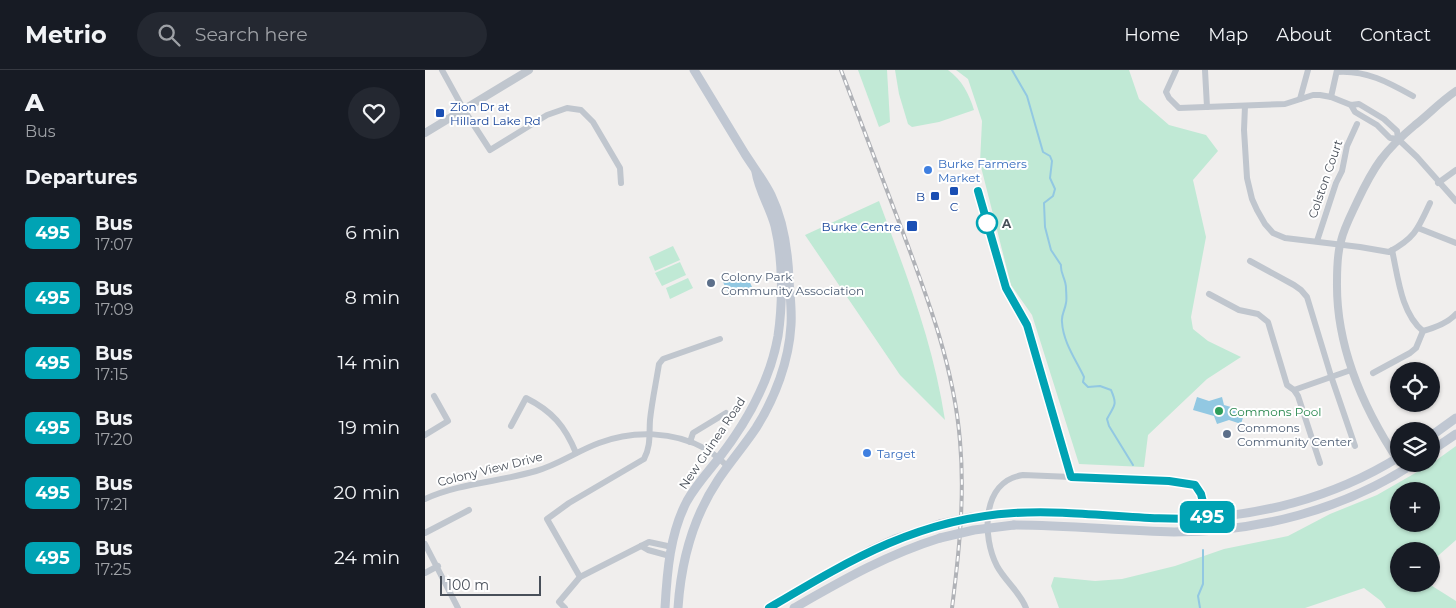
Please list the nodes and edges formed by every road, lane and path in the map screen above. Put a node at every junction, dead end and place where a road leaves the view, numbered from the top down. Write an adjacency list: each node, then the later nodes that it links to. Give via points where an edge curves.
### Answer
1 (442, 70): 14 (street)
2 (529, 70): 14 (street)
3 (694, 70): 23 (main road, New Guinea Road, via 755,170 757,182)
4 (1176, 70): 13 (street, via 1167,92 1169,98 1179,108)
5 (1205, 70): 13 (street)
6 (1308, 70): 11 (street)
7 (1337, 71): 9 (street, via 1364,73 1383,79); 10 (street)
8 (1456, 91): 17 (street)
9 (1413, 96)
10 (1331, 97): 11 (street, via 1313,95); 17 (street, via 1351,105 1359,104 1384,119 1397,131)
11 (1300, 99): 12 (street, via 1285,104)
12 (1245, 106): 13 (street); 25 (street, via 1247,178 1251,199 1273,233 1285,238)
13 (1207, 107)
14 (464, 110): 16 (street); 19 (street, via 490,150 547,115 567,108 581,110 593,122 620,168)
15 (1357, 124): 25 (street, Colston Court)
16 (425, 133)
17 (1398, 140): 20 (street); 27 (street, via 1377,163)
18 (1456, 170): 20 (street)
19 (621, 183)
20 (1438, 183): 21 (street)
21 (1456, 202)
22 (1430, 203): 24 (street)
23 (774, 210): 51 (main road, New Guinea Road, via 781,280 778,337 757,398); 53 (main road, New Guinea Road, via 784,234 789,265 789,341 782,373 768,406 757,427)
24 (1418, 228): 26 (street); 28 (street, via 1412,237)
25 (1317, 241): 27 (street)
26 (1456, 243)
27 (1340, 245): 28 (street); 34 (street, via 1337,301)
28 (1392, 250): 32 (street, via 1411,318)
29 (1250, 261): 36 (street, via 1301,290 1307,297)
30 (1209, 294): 37 (street, via 1239,310 1258,314 1268,322 1287,385)
31 (1456, 314): 32 (street)
32 (1423, 331): 35 (street, via 1416,348)
33 (721, 339): 43 (street, via 663,359 659,364)
34 (1351, 370): 36 (street); 48 (street)
35 (1373, 373)
36 (1331, 376): 37 (street); 47 (street)
37 (1294, 390): 52 (street)
38 (434, 396): 45 (street, via 448,421)
39 (726, 413): 46 (street, via 693,433)
40 (1456, 418): 42 (main road)
41 (511, 426): 50 (street, via 526,398 540,405 560,424)
42 (1440, 430)
43 (649, 434): 46 (street, Colony View Drive); 50 (street, Colony View Drive, via 612,439); 65 (street, via 649,450 644,459 547,519)
44 (1456, 434): 49 (main road)
45 (425, 435)
46 (690, 442): 51 (street, Colony View Drive)
47 (1355, 446)
48 (1390, 446)
49 (1440, 446)
50 (576, 453): 56 (street, Colony View Drive, via 538,471 454,489)
51 (719, 458): 53 (street, Colony View Drive); 62 (main road, New Guinea Road, via 687,502)
52 (1320, 463)
53 (727, 466): 70 (main road, New Guinea Road, via 701,510 691,535 684,557)
54 (1390, 466): 58 (main road, via 1320,495 1261,511)
55 (1390, 470): 59 (main road, via 1359,493 1325,507 1253,526)
56 (425, 499)
57 (469, 510): 60 (street)
58 (1207, 518): 59 (street); 71 (main road, bridge, via 1015,512 972,517 895,539); 73 (street, via 1201,494 1195,485 1186,483 1023,475 1009,479 998,487 992,500 990,542 997,564)
59 (1209, 530): 72 (main road, bridge, via 1171,532 1049,525 974,530 939,538 873,564)
60 (425, 534)
61 (425, 544): 63 (street)
62 (671, 551): 65 (street, via 649,542); 69 (main road, New Guinea Road)
63 (438, 566): 64 (street); 67 (street)
64 (425, 574)
65 (581, 577): 66 (street)
66 (558, 605): 68 (street)
67 (458, 608)
68 (565, 608)
69 (665, 608)
70 (678, 608)
71 (769, 608)
72 (794, 608)
73 (1026, 608)

